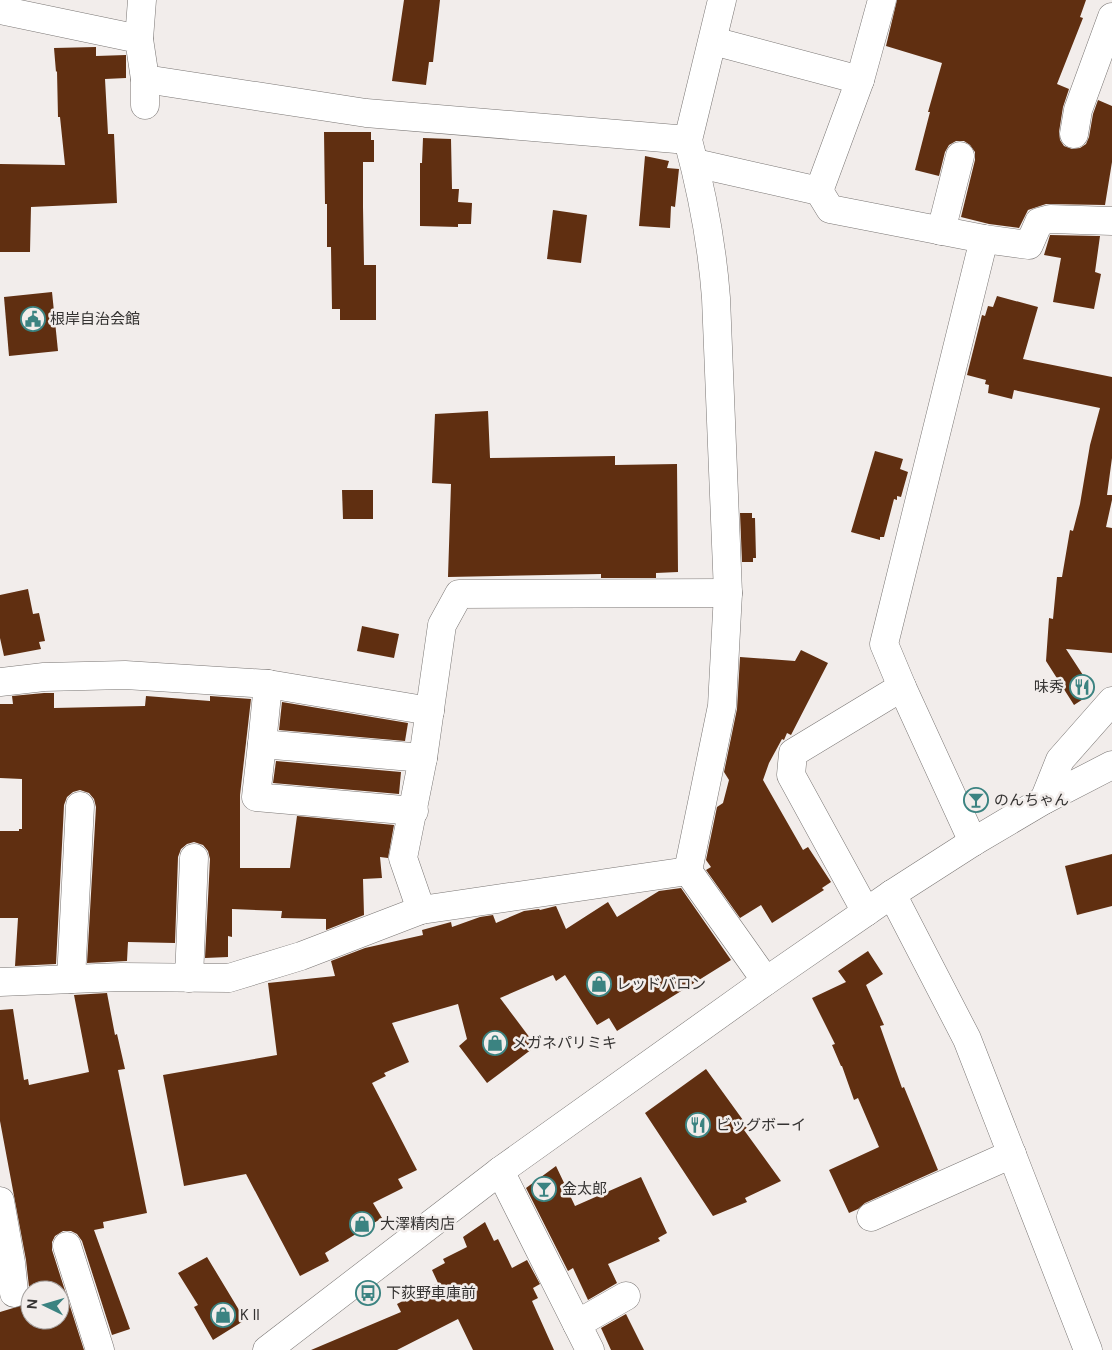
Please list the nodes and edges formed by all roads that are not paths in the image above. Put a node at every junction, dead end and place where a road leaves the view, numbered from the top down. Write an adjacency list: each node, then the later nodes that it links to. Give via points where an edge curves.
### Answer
1 (142, 0): 6 (street)
2 (722, 0): 7 (street)
3 (882, 0): 8 (street)
4 (0, 10): 6 (street)
5 (1112, 18): 9 (street, via 1099,72 1078,110)
6 (139, 39): 10 (street, via 145,92 366,113)
7 (713, 41): 8 (street); 10 (street)
8 (860, 80): 12 (street)
9 (1074, 134)
10 (692, 152): 12 (street); 16 (street, via 713,257)
11 (960, 156): 14 (street)
12 (819, 191): 14 (street, via 830,209)
13 (1112, 221): 15 (street, via 1050,219 1039,222 1029,246)
14 (941, 231): 15 (street)
15 (984, 239): 19 (street, via 884,644)
16 (728, 593): 21 (street, via 459,594 442,625); 30 (street, via 722,706)
17 (0, 682): 18 (street, via 44,677 125,675)
18 (268, 684): 21 (street); 22 (street)
19 (902, 687): 28 (street); 33 (street, via 793,753 791,775)
20 (1112, 701): 25 (street, via 1060,760)
21 (430, 711): 23 (street)
22 (262, 744): 23 (street); 27 (street, via 256,798)
23 (423, 758): 27 (street)
24 (1112, 765): 25 (street)
25 (1044, 800): 28 (street)
26 (80, 806): 35 (street)
27 (414, 811): 32 (street, via 403,858)
28 (973, 842): 31 (street)
29 (194, 858): 34 (street)
30 (688, 871): 32 (street); 36 (street)
31 (892, 894): 33 (street); 38 (street, via 967,1039)
32 (421, 910): 34 (street, via 301,956 229,978)
33 (866, 912): 36 (street)
34 (189, 978): 35 (street)
35 (71, 979): 37 (street)
36 (766, 981): 39 (street)
37 (0, 982)
38 (1012, 1154): 41 (street); 49 (street)
39 (500, 1170): 45 (street); 47 (street)
40 (0, 1201): 43 (street)
41 (871, 1217)
42 (67, 1246): 46 (street)
43 (14, 1293)
44 (626, 1296): 45 (street)
45 (577, 1324): 48 (street)
46 (100, 1350)
47 (267, 1350)
48 (590, 1350)
49 (1088, 1350)

